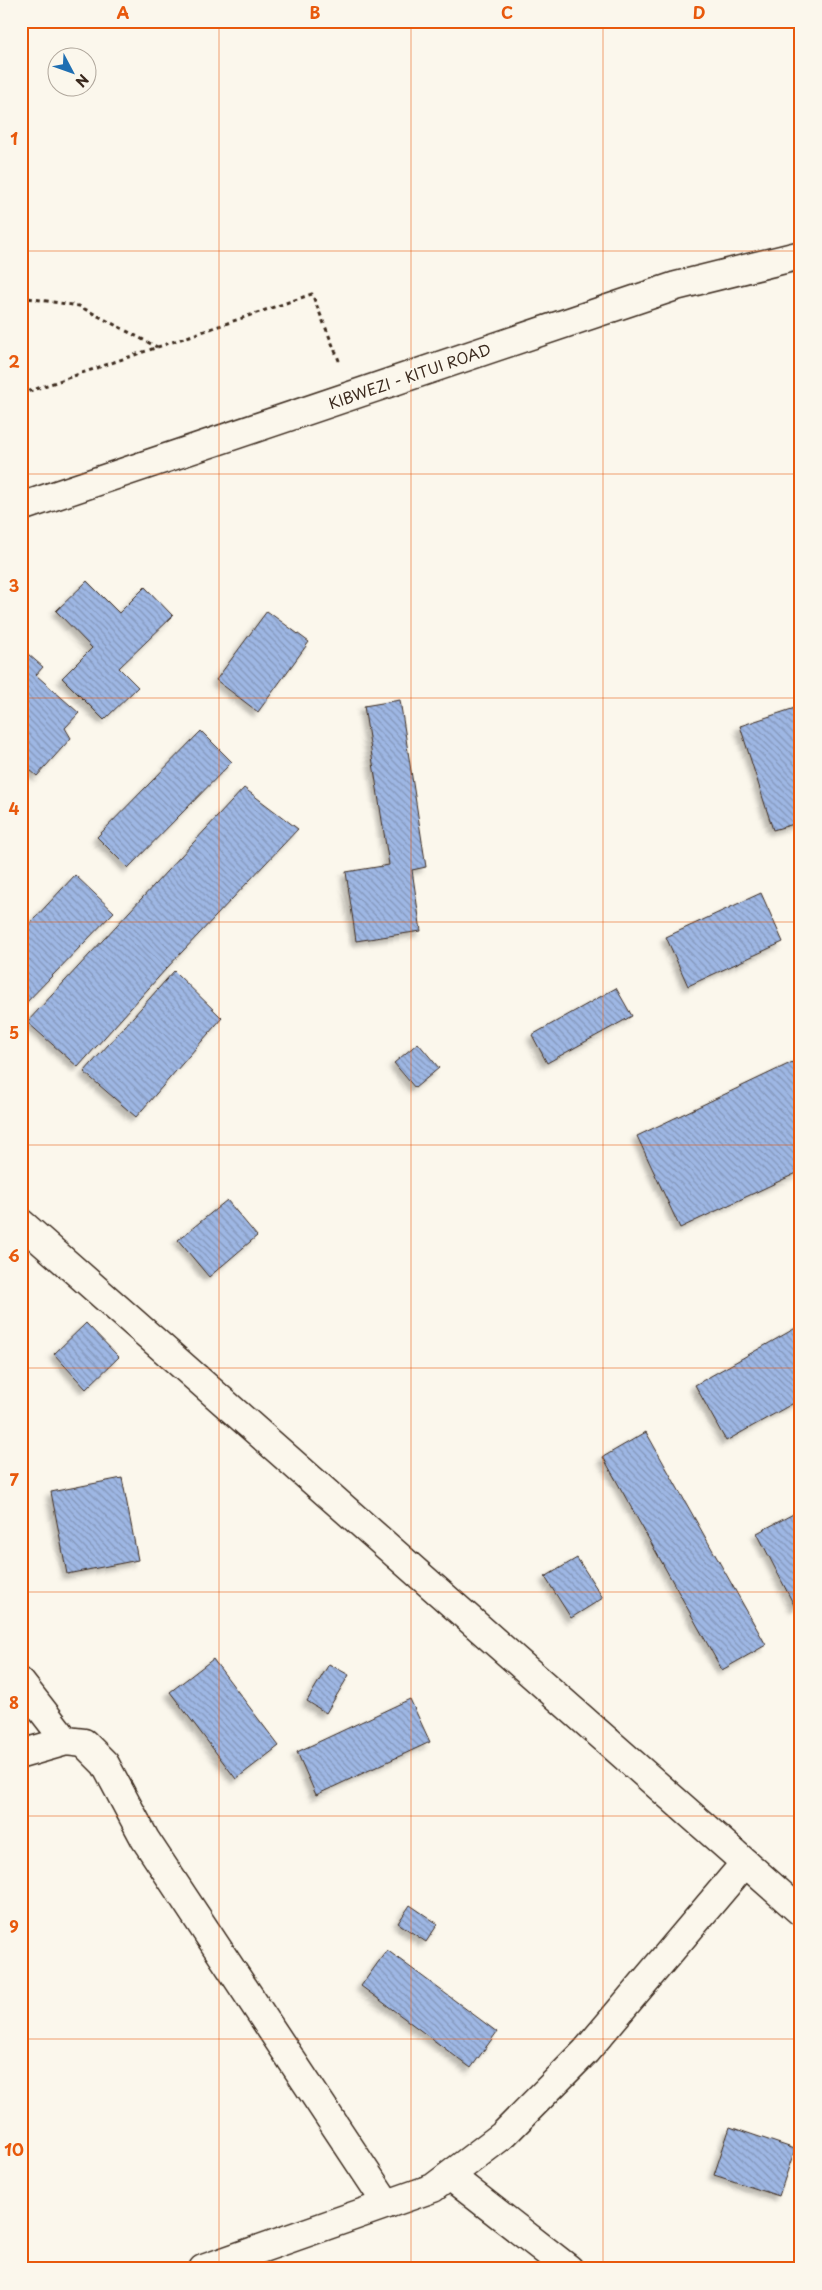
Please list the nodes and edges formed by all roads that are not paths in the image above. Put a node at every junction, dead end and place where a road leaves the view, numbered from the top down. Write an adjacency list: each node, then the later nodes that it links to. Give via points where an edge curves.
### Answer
1 (801, 255): 2 (street, KIBWEZI - KITUI ROAD, via 676,286)
2 (21, 507)
3 (21, 1223): 7 (street)
4 (21, 1683): 5 (street)
5 (66, 1741): 6 (street); 10 (street, via 84,1744 105,1764 145,1840)
6 (21, 1754)
7 (745, 1863): 8 (street); 9 (street, via 586,2051 504,2135)
8 (801, 1912)
9 (450, 2176): 10 (street, via 433,2188); 12 (street)
10 (386, 2204): 11 (street)
11 (203, 2269)
12 (569, 2269)

